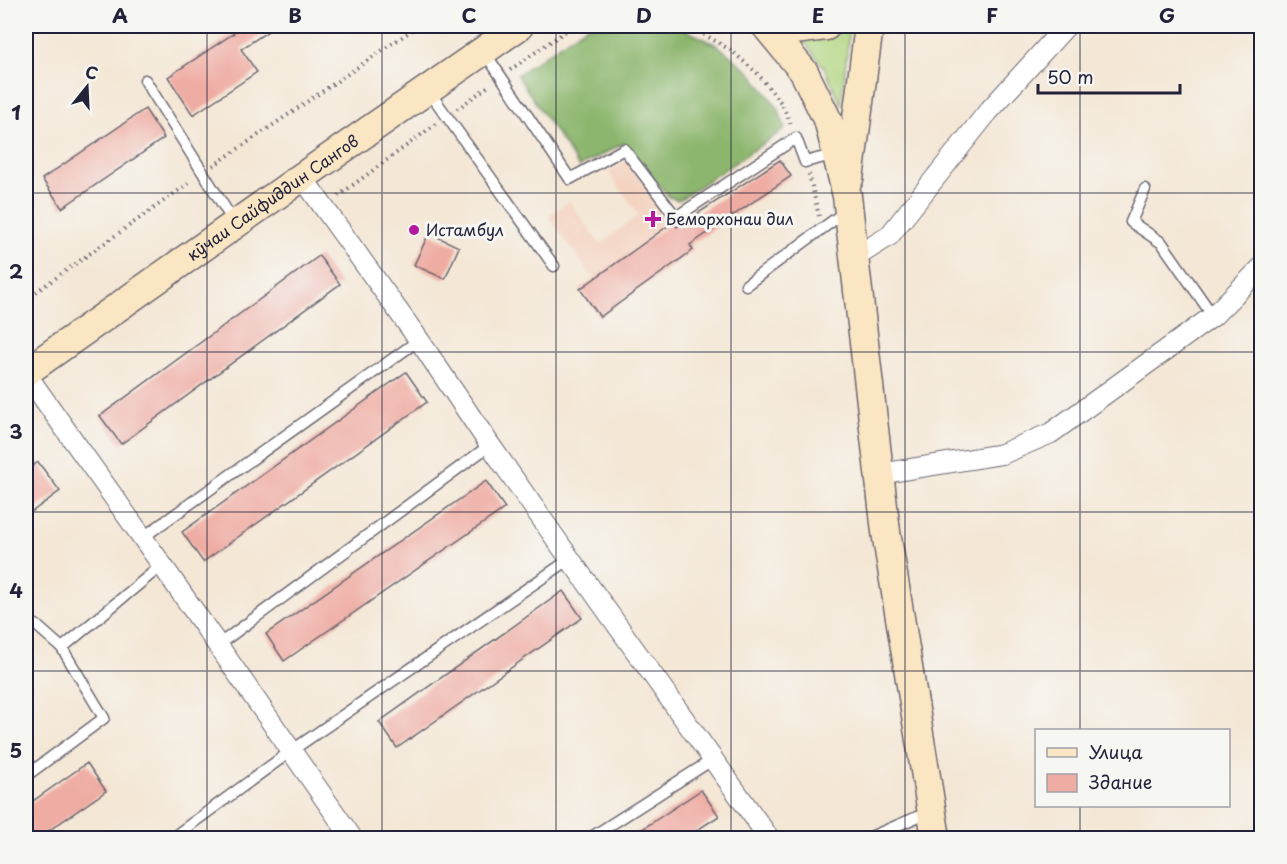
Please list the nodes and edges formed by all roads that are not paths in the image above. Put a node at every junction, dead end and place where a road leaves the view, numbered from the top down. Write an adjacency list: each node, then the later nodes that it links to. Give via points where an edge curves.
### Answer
1 (519, 26): 7 (street, кӯчаи Сайфиддин Сангов)
2 (766, 26): 10 (street, via 804,72 829,123)
3 (776, 26): 4 (street, via 794,30)
4 (826, 26)
5 (869, 26): 13 (street)
6 (1066, 26): 15 (street, via 987,113 889,236)
7 (483, 51): 9 (street, кӯчаи Сайфиддин Сангов); 10 (lane, via 570,179 624,149 676,217 796,138 805,162)
8 (145, 80): 14 (lane)
9 (428, 89): 11 (street, кӯчаи Сайфиддин Сангов); 16 (lane)
10 (836, 154): 13 (street)
11 (302, 177): 14 (street, кӯчаи Сайфиддин Сангов); 20 (street)
12 (1145, 189): 19 (lane, via 1131,222 1162,243)
13 (848, 203): 15 (street); 18 (lane, via 821,229)
14 (235, 225): 21 (street, кӯчаи Сайфиддин Сангов)
15 (854, 258): 23 (street)
16 (554, 266)
17 (1262, 267): 19 (street)
18 (746, 285)
19 (1213, 316): 23 (street, via 1051,433 1002,454)
20 (419, 340): 22 (street); 24 (lane)
21 (26, 373): 24 (street)
22 (490, 445): 25 (street); 28 (lane)
23 (879, 474): 33 (street)
24 (142, 538): 26 (street)
25 (570, 559): 30 (lane); 31 (street)
26 (162, 565): 28 (street); 29 (lane)
27 (26, 625): 29 (lane, via 36,625)
28 (218, 645): 30 (street)
29 (62, 648): 32 (lane, via 104,718)
30 (291, 751): 34 (lane); 35 (street)
31 (712, 760): 36 (lane); 37 (street)
32 (26, 776)
33 (932, 811): 38 (lane); 39 (street)
34 (172, 838)
35 (352, 838)
36 (590, 838)
37 (769, 838)
38 (868, 838)
39 (936, 838)

